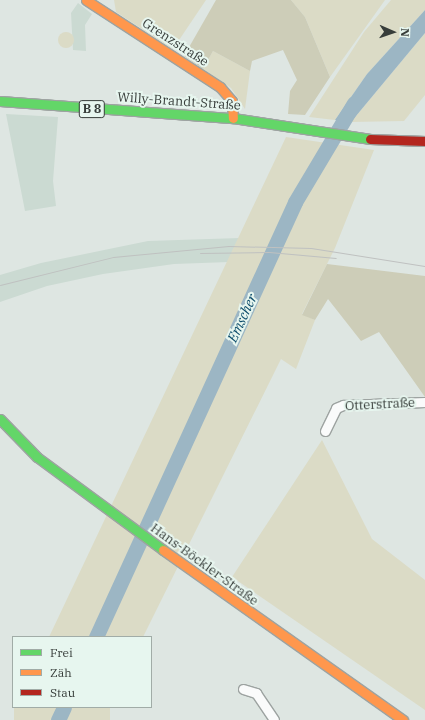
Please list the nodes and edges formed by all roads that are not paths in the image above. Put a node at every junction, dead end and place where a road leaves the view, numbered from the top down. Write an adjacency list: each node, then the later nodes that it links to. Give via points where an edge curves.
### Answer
1 (86, 0): 5 (main road, Grenzstraße, via 224,91 232,101)
2 (0, 101): 4 (main road, Willy-Brandt-Straße / B 8)
3 (0, 105): 4 (main road, B 8)
4 (33, 105): 5 (main road, Willy-Brandt-Straße / B 8)
5 (233, 118): 7 (main road, Willy-Brandt-Straße / B 8)
6 (425, 134): 7 (main road, Willy-Brandt-Straße / B 8)
7 (356, 135): 8 (main road, Willy-Brandt-Straße / B 8)
8 (425, 143)
9 (425, 402): 11 (street, Otterstraße, via 343,405 336,408)
10 (0, 420): 14 (main road, Hans-Böckler-Straße, via 37,457 123,522)
11 (326, 431)
12 (244, 689): 13 (street, via 256,692)
13 (274, 720)
14 (403, 720)

